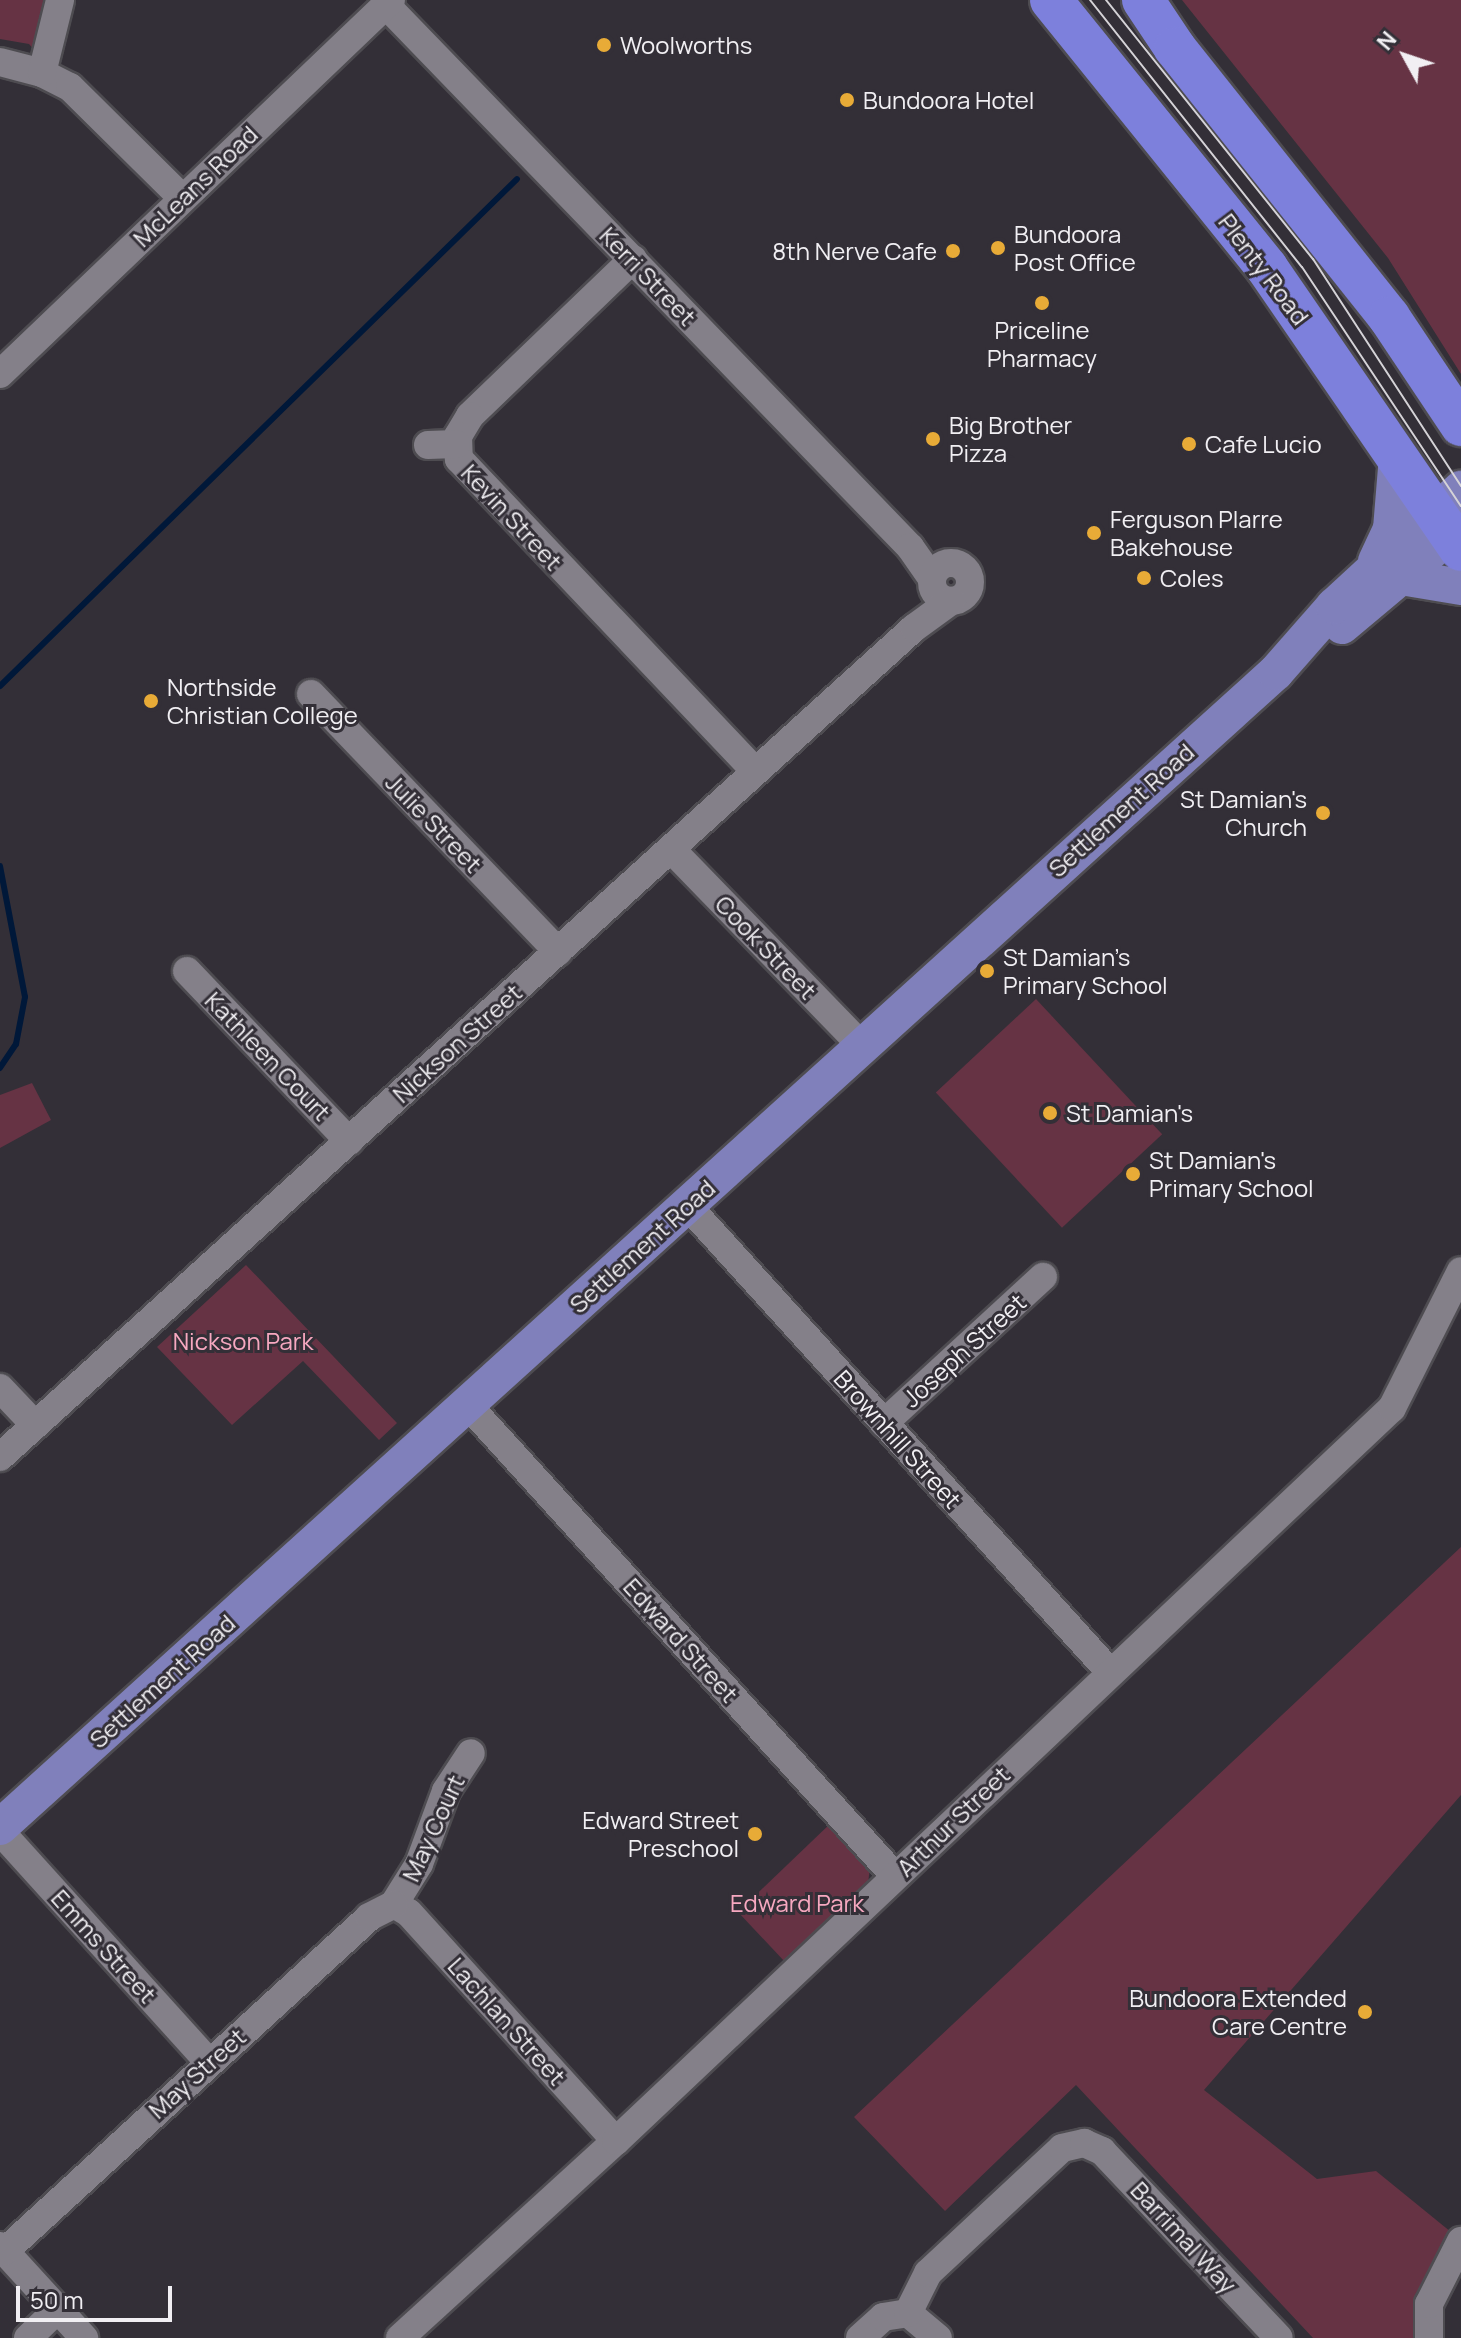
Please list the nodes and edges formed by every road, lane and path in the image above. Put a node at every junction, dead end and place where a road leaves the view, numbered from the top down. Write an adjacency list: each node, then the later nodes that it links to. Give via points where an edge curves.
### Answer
1 (60, 0): 7 (street)
2 (1051, 0): 8 (highway, Plenty Road)
3 (1143, 0): 5 (highway)
4 (389, 2): 9 (street, McLeans Road); 10 (street, Kerri Street)
5 (1175, 48): 8 (highway, via 1148,40 1134,48 1128,60); 12 (highway, via 1389,317)
6 (0, 62): 7 (street)
7 (42, 73): 9 (street, via 94,106)
8 (1171, 151): 13 (highway, Plenty Road, via 1267,268)
9 (182, 198): 11 (street, McLeans Road)
10 (633, 259): 16 (street, Kerri Street); 19 (street, Kevin Street, via 442,445)
11 (0, 374)
12 (1456, 412)
13 (1397, 456): 14 (highway, Plenty Road); 15 (main road)
14 (1454, 522): 15 (main road, Settlement Road)
15 (1387, 572): 17 (main road); 23 (main road, Settlement Road, via 1357,616 1284,664)
16 (940, 584): 19 (street, Nickson Street, via 914,628)
17 (1461, 587)
18 (311, 694): 21 (street, Julie Street)
19 (755, 771): 20 (street, Nickson Street)
20 (671, 849): 21 (street, Nickson Street); 23 (street, Cook Street)
21 (558, 952): 24 (street, Nickson Street)
22 (187, 971): 24 (street, Kathleen Court)
23 (861, 1045): 25 (main road, Settlement Road)
24 (349, 1141): 31 (street, Nickson Street)
25 (687, 1205): 29 (main road, Settlement Road); 30 (street, Brownhill Street)
26 (1461, 1271): 33 (street, Arthur Street, via 1392,1408)
27 (1043, 1277): 30 (street, Joseph Street)
28 (0, 1388): 31 (street)
29 (467, 1404): 35 (main road, Settlement Road); 36 (street, Edward Street)
30 (884, 1423): 33 (street, Brownhill Street)
31 (35, 1425): 32 (street, Nickson Street)
32 (0, 1457)
33 (1110, 1672): 36 (street, Arthur Street)
34 (471, 1753): 37 (street, May Court, via 446,1791 419,1864)
35 (0, 1829): 38 (street, Emms Street)
36 (895, 1876): 39 (street, Arthur Street)
37 (394, 1904): 38 (street, May Street, via 369,1917); 39 (street, Lachlan Street, via 409,1913)
38 (209, 2062): 41 (street, May Street)
39 (616, 2141): 46 (street, Arthur Street)
40 (1461, 2241): 50 (street, via 1429,2304)
41 (2, 2248): 42 (street)
42 (57, 2310): 44 (street); 45 (street)
43 (908, 2313): 47 (street, via 883,2317); 48 (street); 49 (street, Barrimal Way, via 928,2273 1062,2148 1084,2143 1102,2151)
44 (28, 2338)
45 (84, 2338)
46 (400, 2338)
47 (860, 2338)
48 (938, 2338)
49 (1279, 2338)
50 (1429, 2338)

